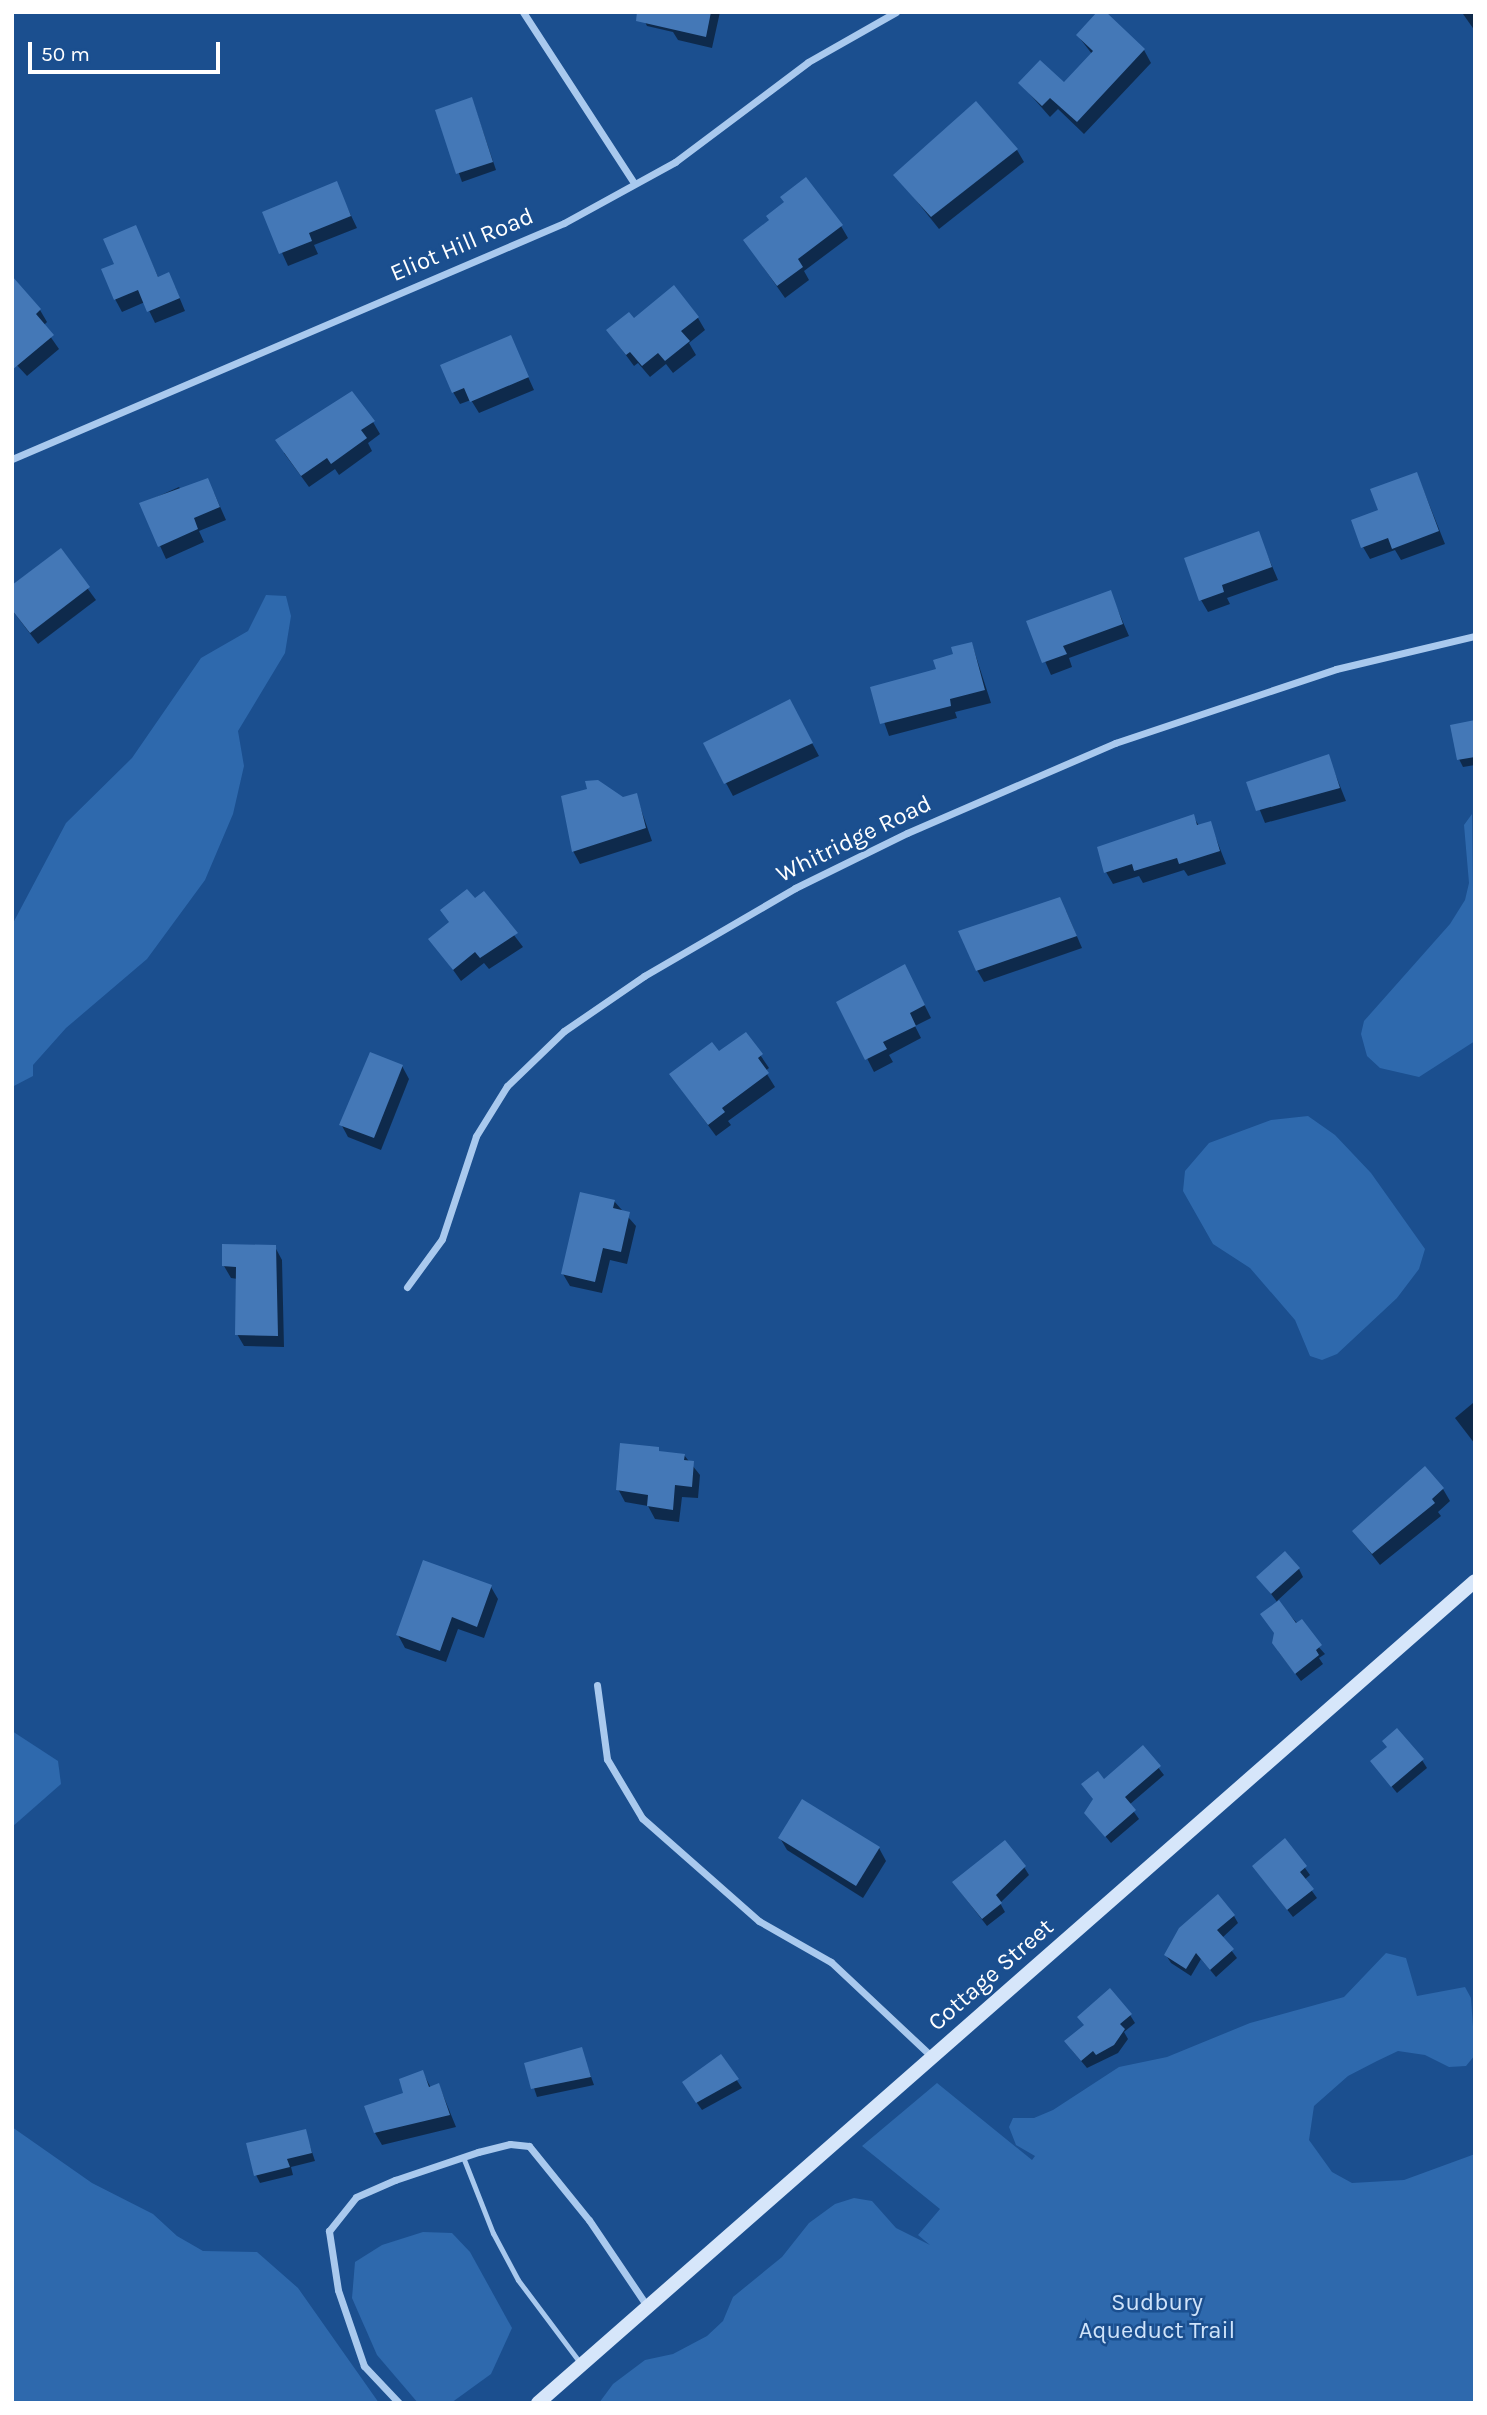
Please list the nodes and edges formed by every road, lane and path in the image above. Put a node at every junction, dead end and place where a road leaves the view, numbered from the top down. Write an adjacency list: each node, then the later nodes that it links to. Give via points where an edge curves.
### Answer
1 (523, 12): 3 (street)
2 (896, 12): 3 (street, Eliot Hill Road, via 808,62 675,162)
3 (634, 183): 4 (street, Eliot Hill Road, via 564,223)
4 (12, 459)
5 (1475, 636): 6 (street, Whitridge Road, via 1336,669 1115,743 907,833 766,902 665,963 564,1031 506,1086 476,1136 442,1239)
6 (407, 1287)
7 (1475, 1581): 9 (street, Cottage Street)
8 (597, 1685): 9 (street, via 607,1759 642,1818 758,1922 831,1962)
9 (932, 2057): 11 (street, Cottage Street)
10 (463, 2157): 11 (street, via 510,2144 529,2146 589,2220); 12 (lane, via 493,2233 518,2280); 13 (street, via 356,2197 329,2231 338,2290 364,2366)
11 (647, 2306): 12 (street, Cottage Street)
12 (581, 2364): 14 (street, Cottage Street)
13 (399, 2403)
14 (538, 2403)

